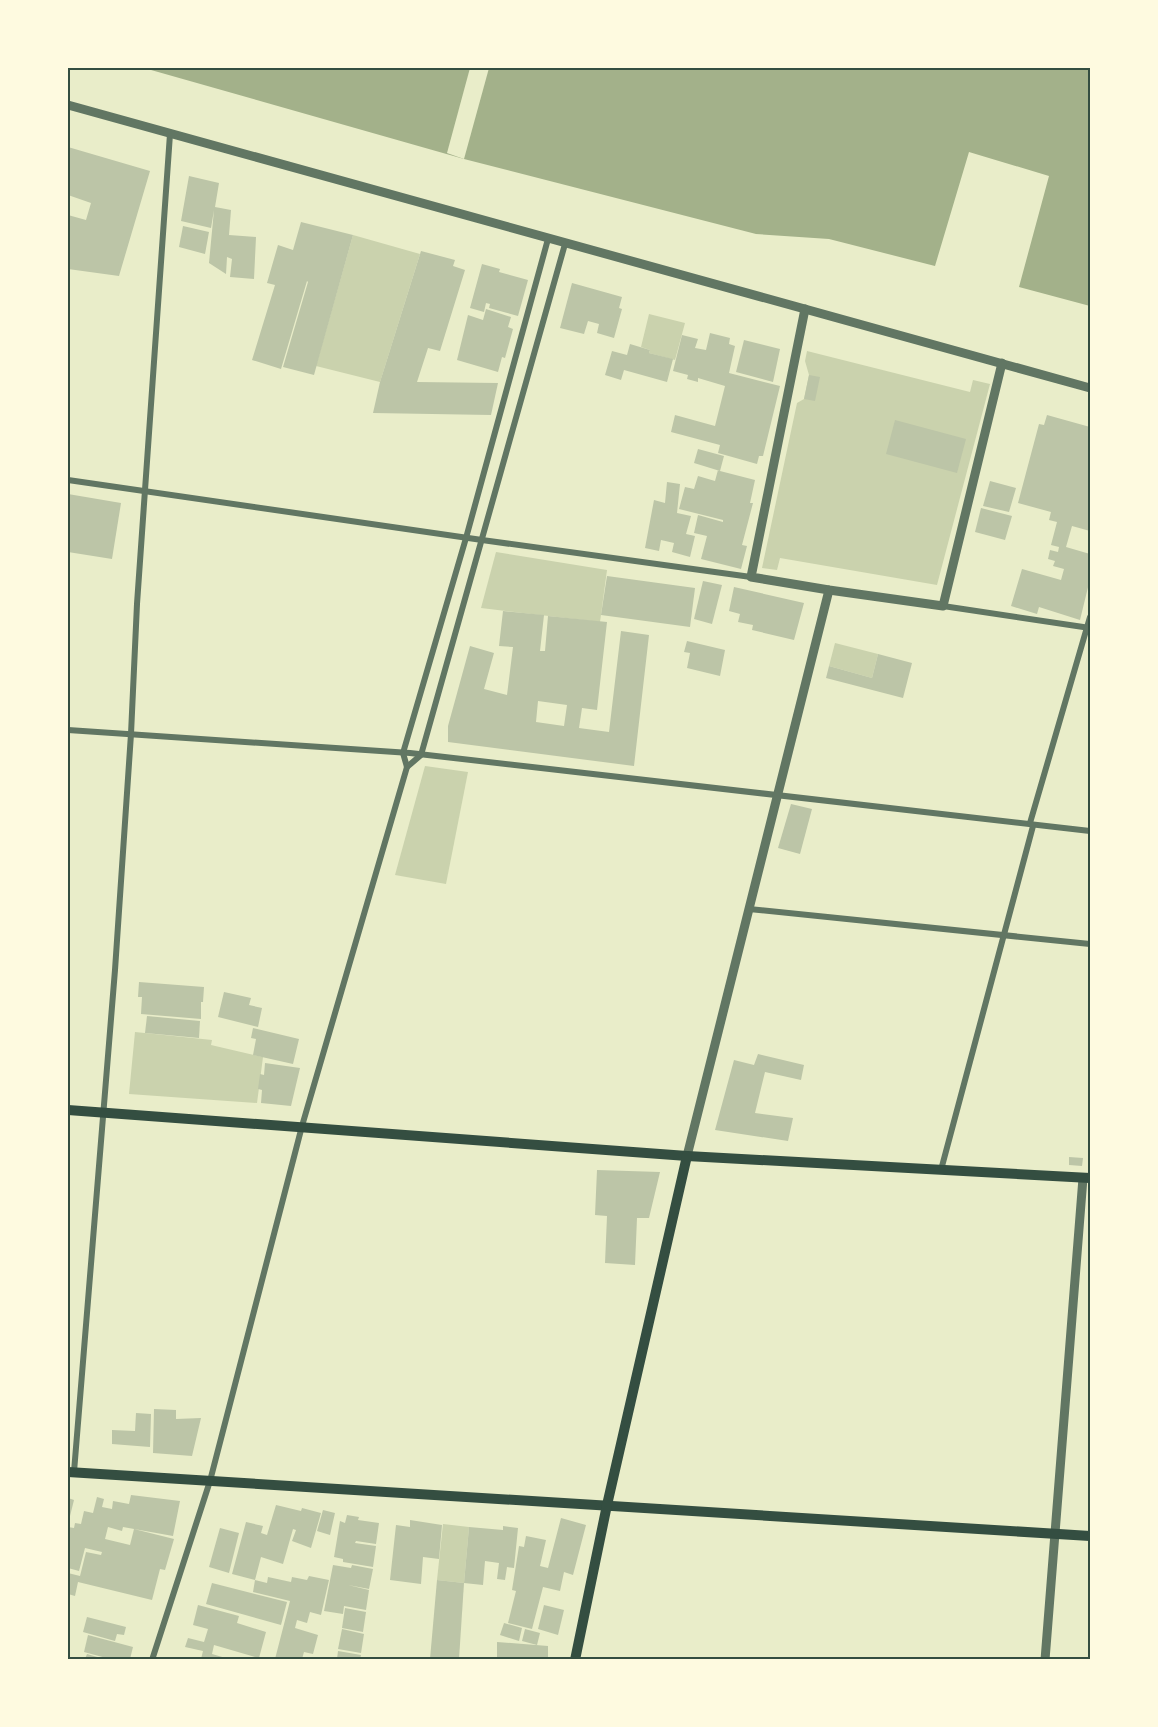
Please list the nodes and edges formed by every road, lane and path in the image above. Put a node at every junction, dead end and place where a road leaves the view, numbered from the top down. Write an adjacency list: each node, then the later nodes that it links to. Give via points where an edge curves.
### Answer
1 (68, 105): 2 (street)
2 (170, 134): 3 (street); 9 (street)
3 (548, 239): 4 (street); 10 (street)
4 (565, 243): 5 (street); 11 (street)
5 (805, 309): 6 (street); 12 (street)
6 (1002, 363): 7 (street); 14 (street)
7 (1090, 388)
8 (68, 480): 9 (street)
9 (146, 492): 10 (street); 18 (street)
10 (466, 538): 11 (street); 19 (street)
11 (482, 540): 12 (street); 20 (street)
12 (751, 576): 13 (street)
13 (829, 590): 14 (street); 22 (street)
14 (944, 606): 16 (street)
15 (1090, 617): 16 (street)
16 (1089, 628): 23 (street, via 1030,822)
17 (68, 730): 18 (street)
18 (131, 734): 19 (street); 29 (street)
19 (403, 753): 20 (street); 21 (street)
20 (421, 755): 21 (street); 22 (street)
21 (407, 767): 30 (street)
22 (778, 796): 23 (street); 25 (street)
23 (1033, 826): 24 (street); 26 (street)
24 (1090, 831)
25 (749, 909): 26 (street); 31 (street)
26 (1004, 935): 27 (street); 32 (street)
27 (1090, 945)
28 (68, 1110): 29 (main road)
29 (104, 1112): 30 (main road); 34 (street)
30 (302, 1126): 31 (main road); 35 (street)
31 (687, 1156): 32 (main road); 36 (main road)
32 (940, 1170): 33 (main road)
33 (1087, 1178): 37 (street)
34 (71, 1472): 35 (main road)
35 (210, 1481): 36 (main road); 39 (street)
36 (607, 1505): 37 (main road); 40 (main road)
37 (1054, 1533): 38 (main road); 41 (street)
38 (1090, 1536)
39 (152, 1659)
40 (575, 1659)
41 (1045, 1659)

